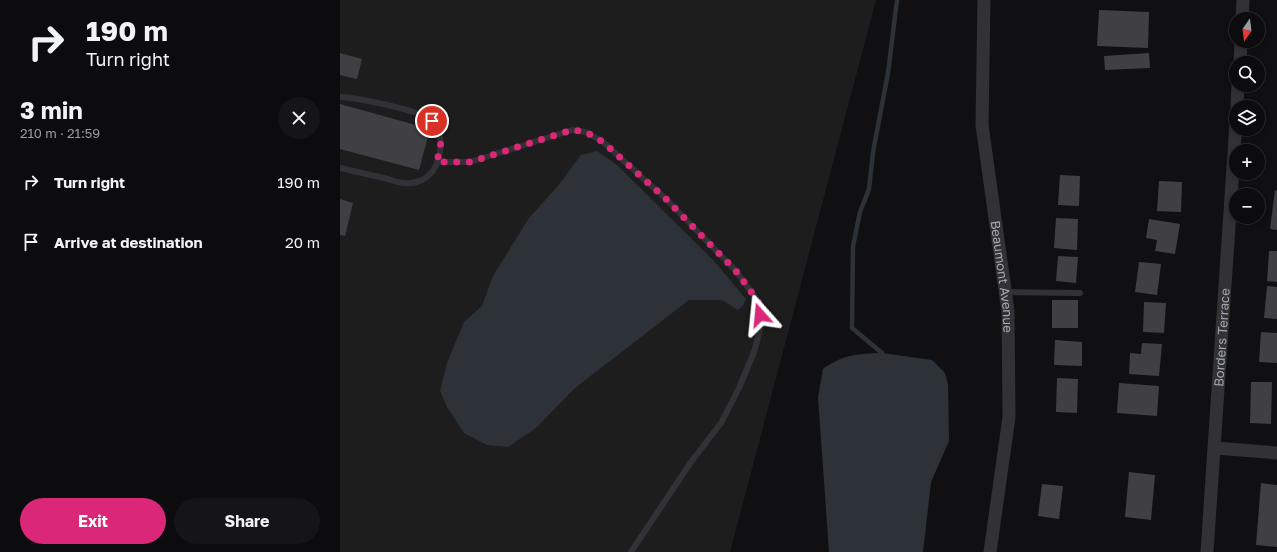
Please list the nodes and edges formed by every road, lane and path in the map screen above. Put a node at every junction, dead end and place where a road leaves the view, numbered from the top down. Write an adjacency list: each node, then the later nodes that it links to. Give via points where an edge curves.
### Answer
1 (984, 0): 8 (street, Beaumont Avenue, via 982,125)
2 (1243, 0): 3 (street)
3 (1242, 12)
4 (340, 97): 6 (lane, via 419,114 432,121 441,142)
5 (1235, 136): 10 (street, Borders Terrace)
6 (437, 162): 7 (lane, via 428,177 405,184); 12 (lane, via 470,162 572,130 586,132 603,142 666,199 736,271 760,304 761,326 754,352 721,423 691,462)
7 (340, 168)
8 (1006, 292): 9 (lane); 13 (street, Beaumont Avenue, via 1009,417)
9 (1080, 293)
10 (1215, 448): 11 (street); 14 (street, Borders Terrace)
11 (1277, 453)
12 (631, 552)
13 (990, 552)
14 (1207, 552)

